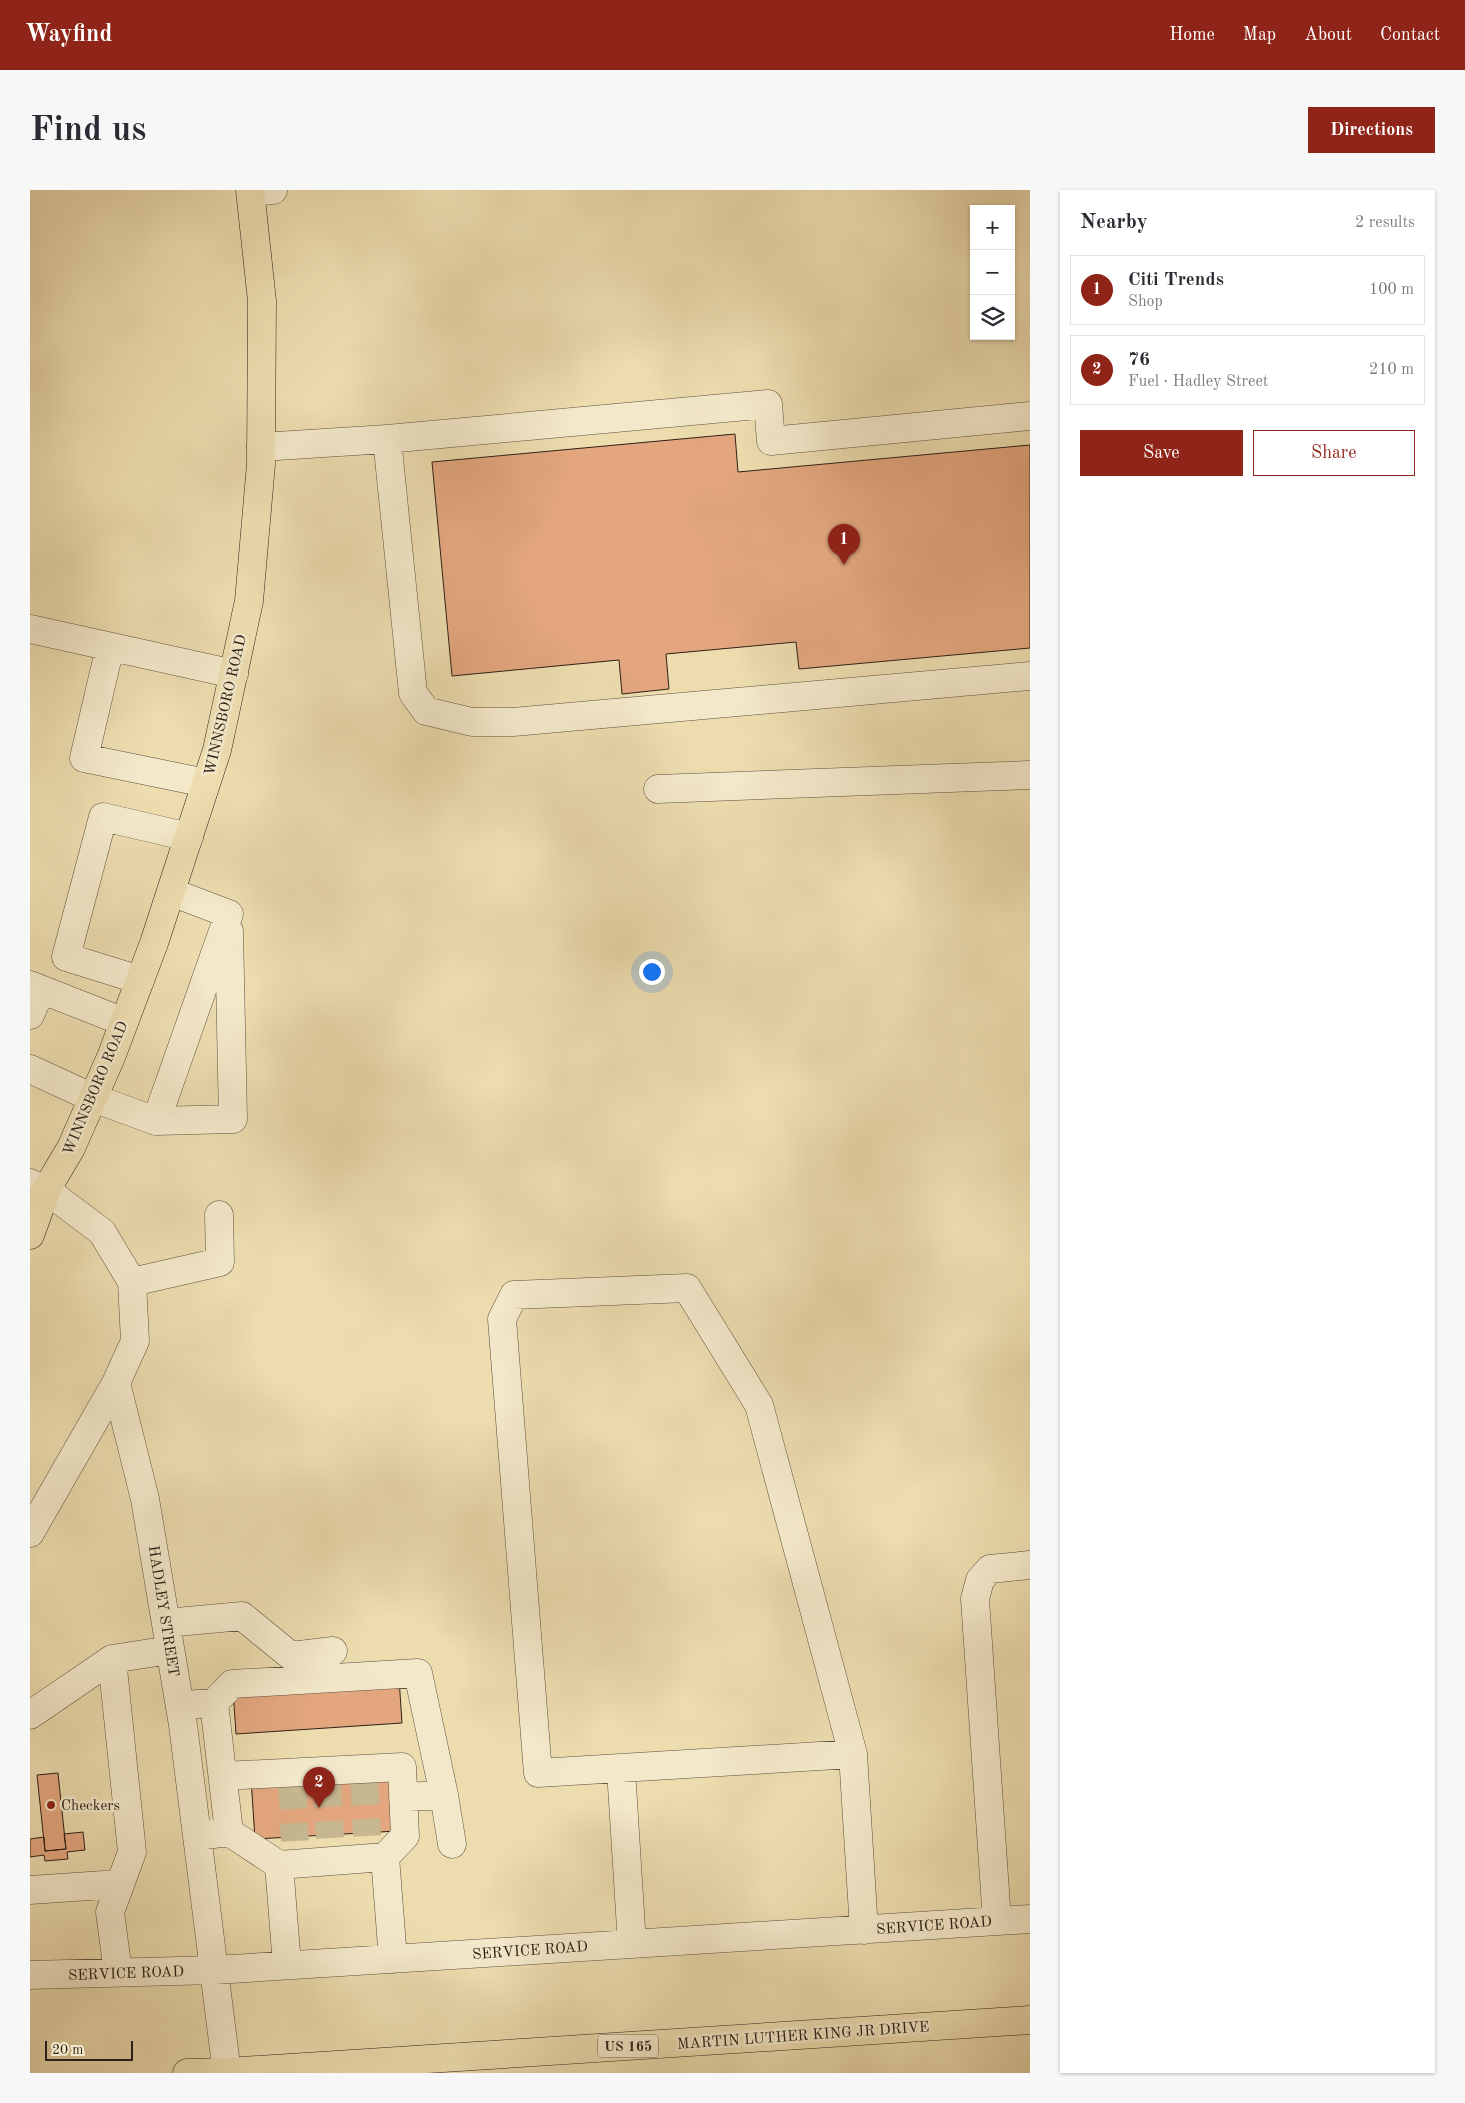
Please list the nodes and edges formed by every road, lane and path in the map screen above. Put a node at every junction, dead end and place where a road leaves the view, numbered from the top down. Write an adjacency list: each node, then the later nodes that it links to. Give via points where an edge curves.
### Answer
1 (258, 191): 4 (main road, WINNSBORO ROAD, via 262,301)
2 (1030, 416): 3 (street, via 771,442 768,404)
3 (387, 439): 4 (street); 8 (street, via 413,693 426,710 472,722 513,722)
4 (261, 447): 7 (main road, WINNSBORO ROAD, via 249,601)
5 (30, 629): 6 (street)
6 (110, 647): 7 (street); 10 (street, via 84,758)
7 (234, 674): 10 (main road, WINNSBORO ROAD)
8 (1030, 676)
9 (1030, 775): 11 (street)
10 (206, 783): 12 (main road, WINNSBORO ROAD)
11 (658, 789)
12 (189, 838): 13 (main road, WINNSBORO ROAD); 15 (street, via 103,817 66,957)
13 (171, 892): 14 (street); 15 (main road, WINNSBORO ROAD)
14 (229, 914): 21 (street); 21 (street, via 233,1120)
15 (140, 980): 18 (main road, WINNSBORO ROAD)
16 (35, 987): 17 (street); 18 (street)
17 (30, 1016)
18 (124, 1022): 20 (main road, WINNSBORO ROAD)
19 (30, 1070): 20 (street)
20 (93, 1098): 21 (street); 22 (main road, WINNSBORO ROAD, via 72,1148)
21 (156, 1120)
22 (35, 1195): 24 (main road, WINNSBORO ROAD); 25 (street, via 102,1232)
23 (219, 1215): 25 (street, via 220,1262)
24 (30, 1235)
25 (132, 1282): 26 (street, via 135,1341)
26 (116, 1383): 27 (street); 29 (street, HADLEY STREET, via 145,1499)
27 (30, 1533)
28 (1030, 1565): 49 (street, via 990,1569 980,1580 975,1599)
29 (166, 1623): 30 (street, HADLEY STREET); 31 (street, via 242,1616 290,1656)
30 (170, 1650): 32 (street); 34 (street, HADLEY STREET)
31 (333, 1651)
32 (112, 1659): 35 (street); 46 (street, via 132,1852)
33 (214, 1703): 34 (street); 38 (street); 39 (street, via 232,1684 418,1673)
34 (179, 1705): 42 (street, HADLEY STREET)
35 (30, 1715)
36 (853, 1754): 37 (street); 37 (street, via 759,1405 687,1288 514,1296 502,1319 538,1773); 50 (street)
37 (621, 1770): 51 (street)
38 (223, 1776): 40 (street, via 292,1777 364,1773 402,1767); 41 (street)
39 (444, 1795): 40 (street); 43 (street)
40 (403, 1797): 44 (street, via 405,1836)
41 (229, 1832): 42 (street); 45 (street)
42 (197, 1836): 54 (street, HADLEY STREET)
43 (452, 1844)
44 (373, 1850): 45 (street, via 330,1850); 52 (street)
45 (290, 1856): 53 (street)
46 (119, 1884): 47 (street); 55 (street, via 110,1912)
47 (30, 1890)
48 (1030, 1919): 49 (street, SERVICE ROAD)
49 (998, 1922): 50 (street, SERVICE ROAD)
50 (864, 1930): 51 (street, SERVICE ROAD)
51 (632, 1944): 52 (street, SERVICE ROAD)
52 (393, 1959): 53 (street, SERVICE ROAD)
53 (287, 1965): 54 (street, SERVICE ROAD)
54 (215, 1970): 55 (street, SERVICE ROAD); 58 (street, HADLEY STREET)
55 (118, 1974): 56 (street, SERVICE ROAD)
56 (30, 1976)
57 (1030, 2020): 58 (main road, MARTIN LUTHER KING JR DRIVE / US 165)
58 (227, 2072): 59 (main road, MARTIN LUTHER KING JR DRIVE / US 165)
59 (187, 2073)

